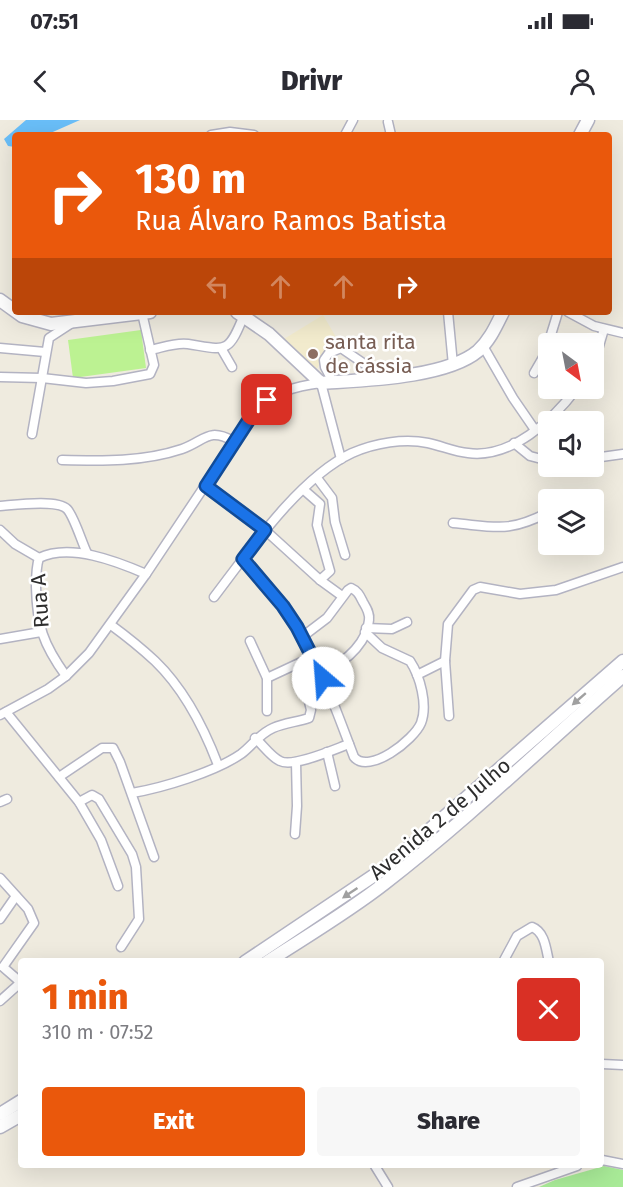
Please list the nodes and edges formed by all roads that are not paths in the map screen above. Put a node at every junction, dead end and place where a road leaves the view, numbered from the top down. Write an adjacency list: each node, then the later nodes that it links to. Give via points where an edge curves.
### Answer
1 (388, 122): 2 (street)
2 (390, 132)
3 (20, 315): 12 (main road, via 51,324)
4 (125, 315): 12 (main road)
5 (146, 315): 19 (street)
6 (240, 315): 18 (street, via 234,339)
7 (241, 315): 27 (main road)
8 (448, 315): 21 (street)
9 (500, 315): 16 (main road)
10 (557, 315): 23 (street, via 545,354)
11 (573, 315): 13 (street)
12 (82, 319): 20 (street, via 51,336)
13 (604, 329): 14 (street); 15 (street)
14 (603, 333)
15 (623, 333)
16 (483, 346): 21 (main road); 29 (street)
17 (0, 348): 20 (street)
18 (221, 348): 19 (street, via 186,343); 22 (street)
19 (150, 350): 25 (street, via 154,368 150,374 86,383)
20 (45, 352): 25 (street)
21 (453, 365): 26 (main road)
22 (232, 367)
23 (534, 373)
24 (0, 377): 25 (street)
25 (42, 378): 30 (street)
26 (385, 378): 27 (main road); 27 (street, via 341,348 324,360)
27 (327, 382): 31 (street, via 297,386 267,400); 36 (street)
28 (568, 399): 29 (street)
29 (535, 430): 32 (street)
30 (32, 434)
31 (233, 441): 37 (street, via 209,435 185,448 147,457 121,461); 39 (street)
32 (514, 443): 35 (street); 36 (street, via 483,454 421,442 383,444)
33 (623, 454): 34 (street)
34 (604, 457)
35 (538, 458)
36 (341, 459): 38 (street)
37 (62, 460)
38 (317, 478): 40 (street); 47 (street, via 332,498)
39 (206, 486): 45 (street); 51 (street)
40 (304, 490): 45 (street); 52 (street, via 320,504 317,525 330,571)
41 (0, 506): 46 (street, via 64,507)
42 (538, 517): 43 (street, via 506,528)
43 (453, 523)
44 (0, 530): 48 (street)
45 (265, 530): 49 (street); 52 (street)
46 (87, 553): 48 (street, Rua A); 51 (street, Rua A)
47 (345, 555)
48 (39, 558): 58 (street, Rua A, via 36,568)
49 (243, 559): 54 (street); 59 (street, via 283,606)
50 (623, 567): 64 (street, via 556,590 520,594 476,588 448,624)
51 (146, 574): 56 (street)
52 (320, 580): 53 (street)
53 (342, 596): 57 (street, via 351,588 357,591 369,614); 59 (street, via 327,618)
54 (214, 597)
55 (407, 622): 57 (street, via 392,629)
56 (111, 625): 66 (street); 77 (street, via 170,678 200,724)
57 (366, 630): 65 (street, via 382,648 410,661); 68 (street, via 342,664)
58 (41, 632): 60 (street); 66 (street, Rua A)
59 (302, 637): 62 (street)
60 (0, 639)
61 (250, 641): 69 (street)
62 (312, 657): 68 (street); 69 (street)
63 (623, 661): 89 (main road, Avenida 2 de Julho, one-way to 89, via 388,866)
64 (445, 662): 65 (street); 72 (street)
65 (417, 675): 74 (street, via 423,706 417,730 395,751 365,763 356,760)
66 (66, 676): 71 (street)
67 (623, 676): 90 (main road, Avenida 2 de Julho, via 393,877)
68 (322, 677): 73 (street, via 305,686 311,716 272,728); 74 (street)
69 (267, 678): 70 (street)
70 (267, 711)
71 (3, 714): 78 (street)
72 (449, 716)
73 (255, 738): 76 (street, via 281,762); 77 (street, via 243,753)
74 (349, 744): 75 (street)
75 (327, 752): 76 (street); 79 (street)
76 (296, 762): 82 (street)
77 (218, 765): 80 (street, via 155,789)
78 (59, 777): 80 (street, via 102,748 110,747 115,750); 81 (street)
79 (335, 786)
80 (132, 793): 83 (street)
81 (79, 802): 85 (street, via 101,840); 88 (street, via 92,795 99,800 134,859 140,913 137,926)
82 (295, 834)
83 (154, 857)
84 (0, 878): 86 (street)
85 (118, 886)
86 (16, 896): 87 (street); 93 (street, via 33,918 3,967)
87 (0, 919)
88 (121, 947)
89 (251, 958)
90 (273, 958)
91 (505, 958): 92 (street, via 517,936 532,927 542,937)
92 (548, 958)
93 (18, 980)
94 (18, 985): 95 (street)
95 (0, 1001)
96 (604, 1064): 97 (street)
97 (623, 1065)
98 (18, 1103): 99 (main road)
99 (0, 1114)
100 (18, 1117): 101 (main road)
101 (0, 1127)
102 (604, 1160): 103 (street)
103 (621, 1162)
104 (376, 1168): 106 (street)
105 (570, 1168): 107 (street)
106 (388, 1187)
107 (517, 1187)

